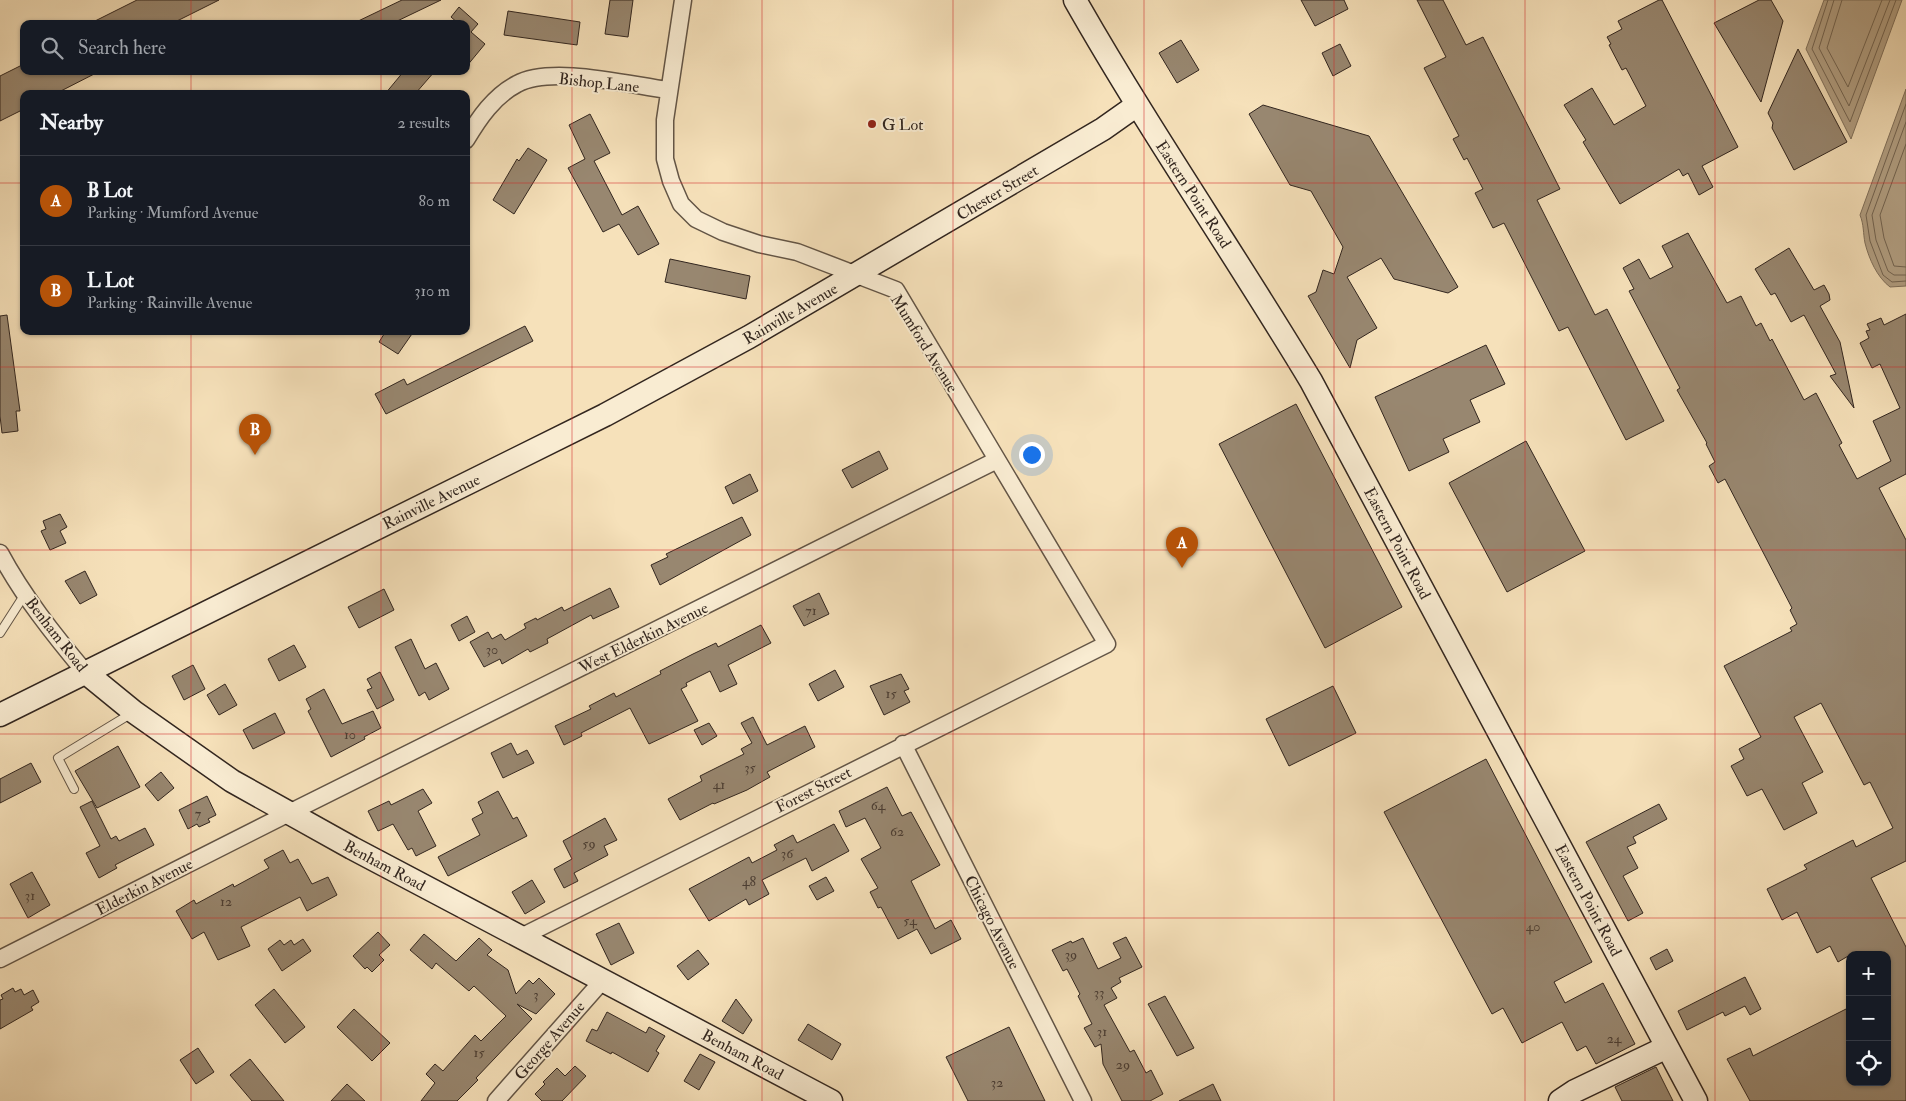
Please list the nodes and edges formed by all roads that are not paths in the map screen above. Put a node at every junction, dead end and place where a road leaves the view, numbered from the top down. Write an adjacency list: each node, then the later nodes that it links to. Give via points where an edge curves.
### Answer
1 (683, 0): 3 (street, Mumford Avenue)
2 (1075, 0): 4 (main road, Eastern Point Road)
3 (668, 90): 5 (street, Bishop Lane, via 563,75 539,77 518,83 499,97); 6 (street, Mumford Avenue, via 665,159 681,204 696,219 723,232 797,252)
4 (1137, 105): 6 (main road, Chester Street, via 1103,129); 21 (main road, Eastern Point Road, via 1312,381)
5 (470, 134)
6 (856, 276): 7 (street, Mumford Avenue, via 896,290); 12 (main road, Rainville Avenue, via 596,420)
7 (998, 460): 11 (street, Mumford Avenue); 17 (street, West Elderkin Avenue)
8 (0, 553): 9 (street, Benham Road)
9 (25, 594): 10 (lane); 12 (street, Benham Road)
10 (0, 633)
11 (1107, 644): 15 (street, Forest Street)
12 (85, 672): 13 (main road, Benham Road); 14 (main road, Rainville Avenue)
13 (134, 712): 16 (lane, via 58,758); 17 (main road, Benham Road, via 232,781)
14 (0, 715)
15 (904, 744): 18 (street, Forest Street); 24 (street, Chicago Avenue)
16 (74, 789)
17 (289, 813): 18 (main road, Benham Road); 19 (street, Elderkin Avenue)
18 (521, 937): 20 (main road, Benham Road)
19 (0, 959)
20 (603, 980): 22 (street, George Avenue); 23 (main road, Benham Road)
21 (1668, 1046): 25 (main road); 26 (main road, Eastern Point Road)
22 (496, 1101)
23 (832, 1101)
24 (1083, 1101)
25 (1560, 1101)
26 (1696, 1101)

